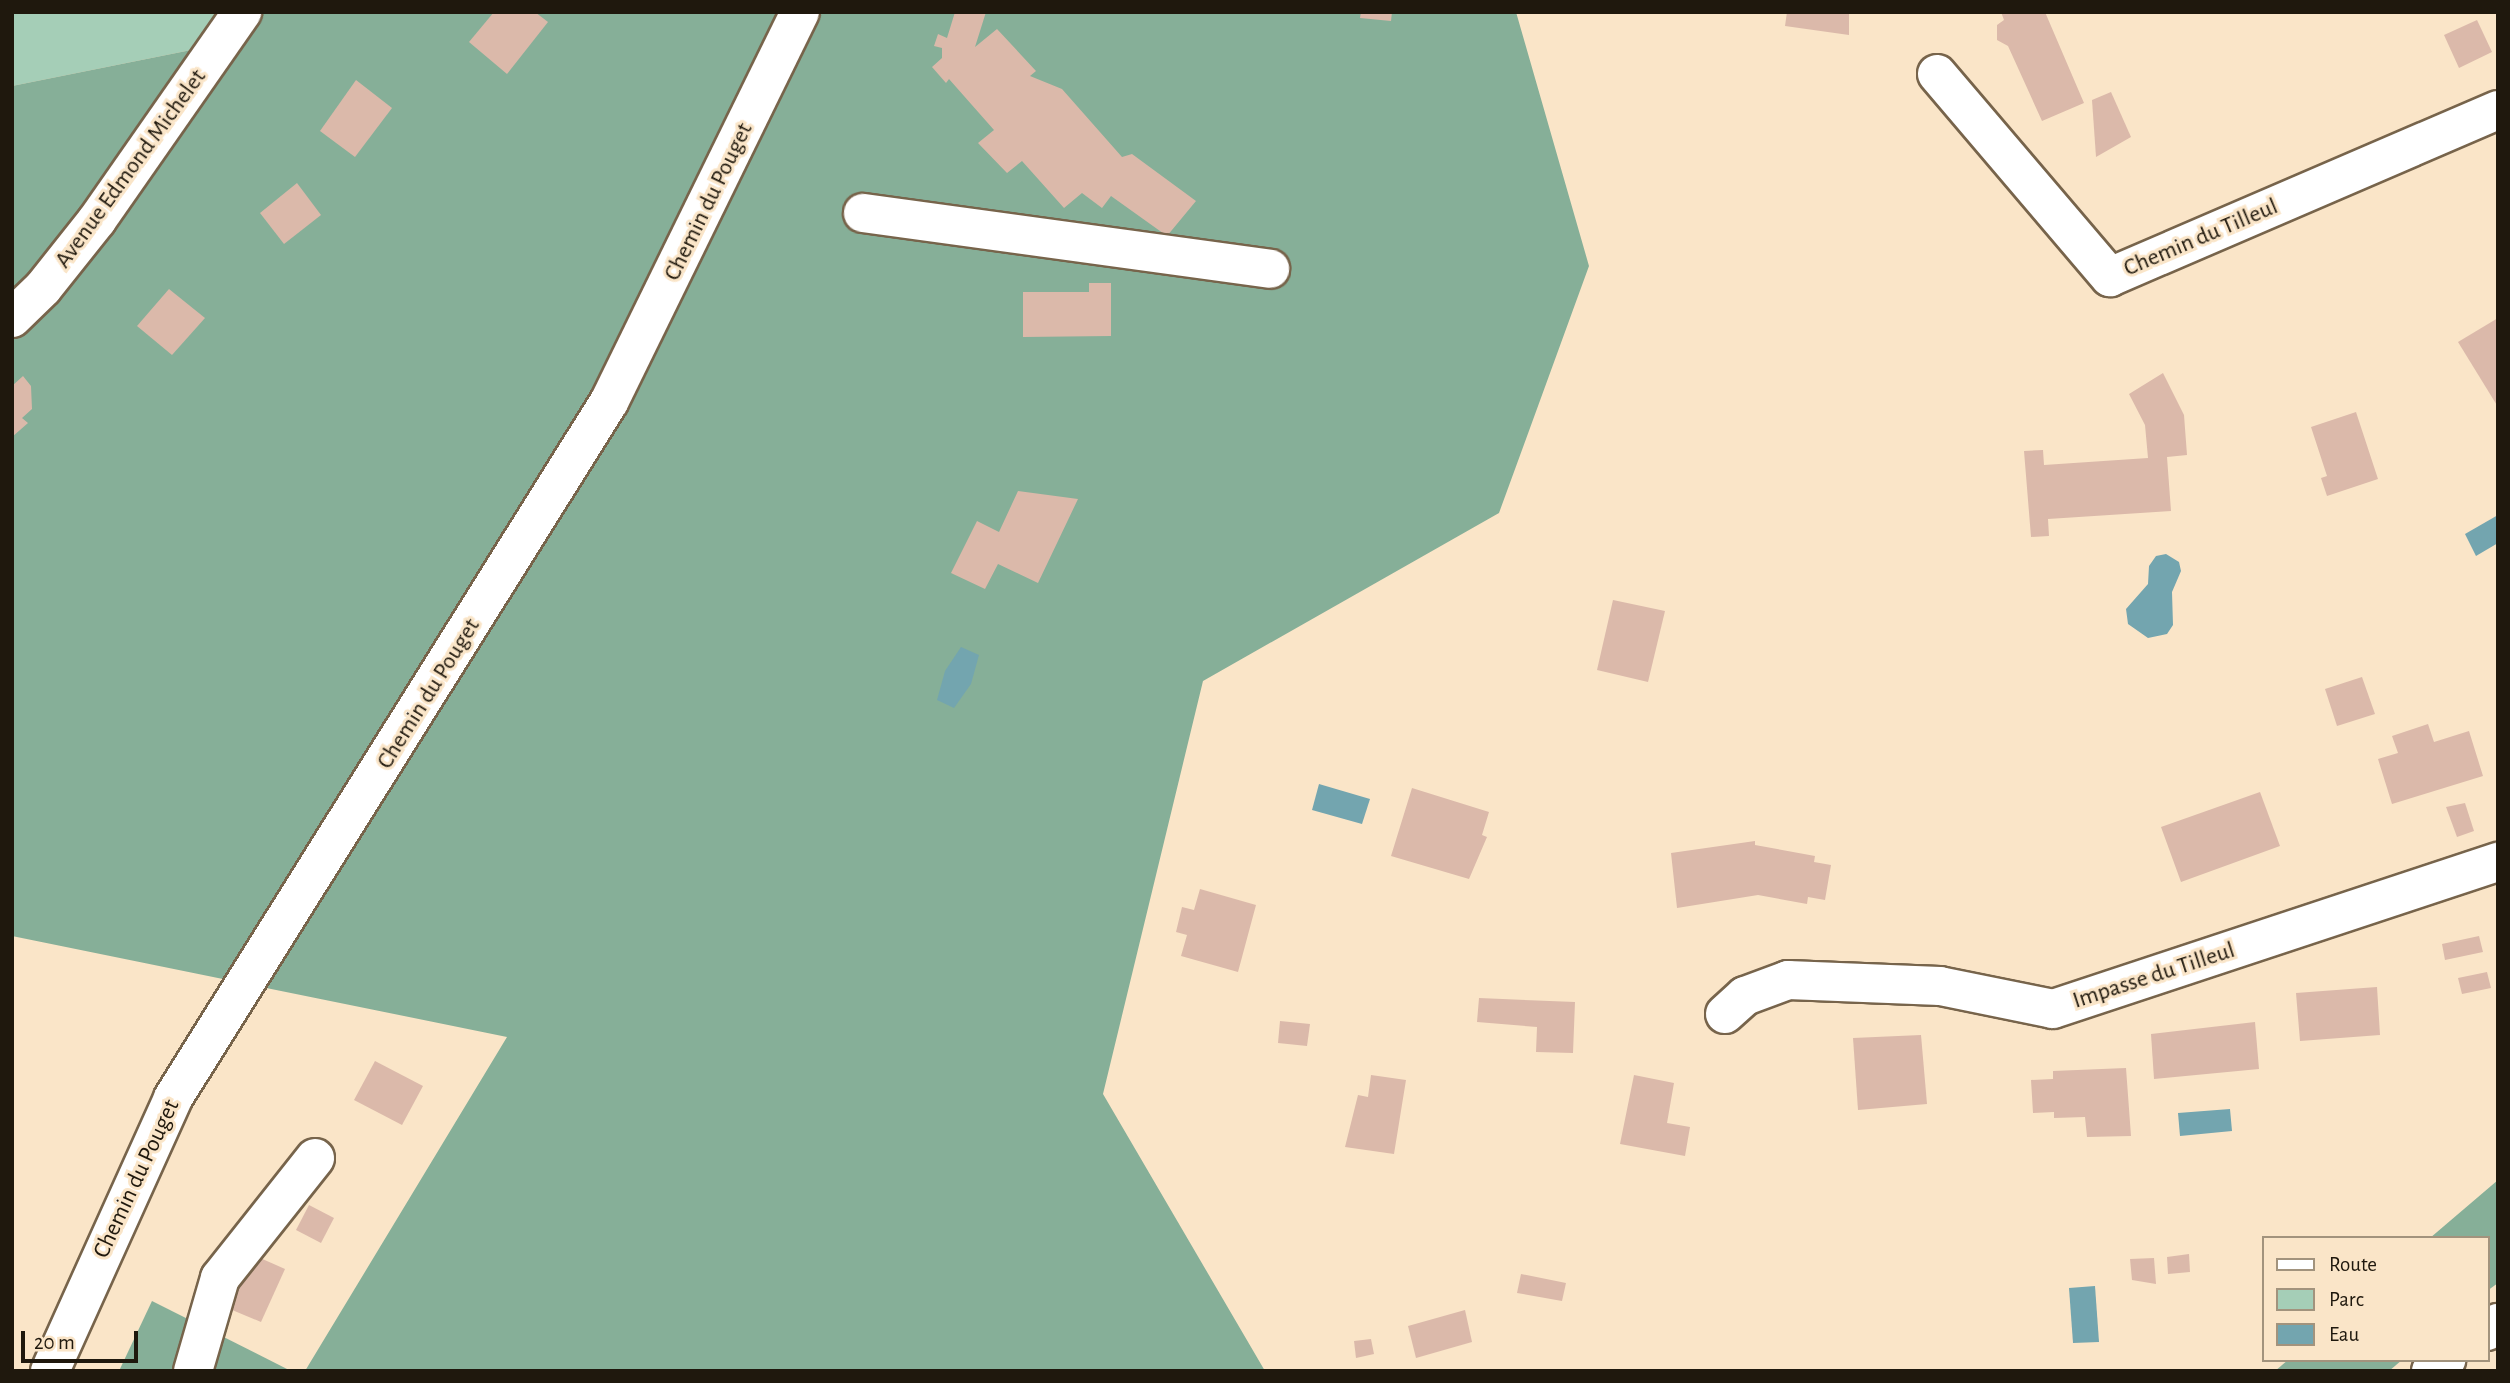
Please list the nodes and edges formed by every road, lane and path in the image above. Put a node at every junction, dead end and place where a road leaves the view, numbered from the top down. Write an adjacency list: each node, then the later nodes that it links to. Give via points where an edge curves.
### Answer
1 (242, 12): 7 (street, Avenue Edmond Michelet, via 97,220 43,288)
2 (800, 12): 11 (street, Chemin du Pouget, via 609,402 173,1098)
3 (1937, 74): 4 (street, Chemin du Tilleul, via 2110,277)
4 (2498, 110)
5 (863, 212): 6 (street)
6 (1270, 269)
7 (12, 318)
8 (2498, 862): 9 (street, Impasse du Tilleul, via 2053,1009 1940,986 1788,979 1745,996)
9 (1725, 1014)
10 (316, 1158): 12 (street, via 219,1278)
11 (50, 1371)
12 (193, 1371)

